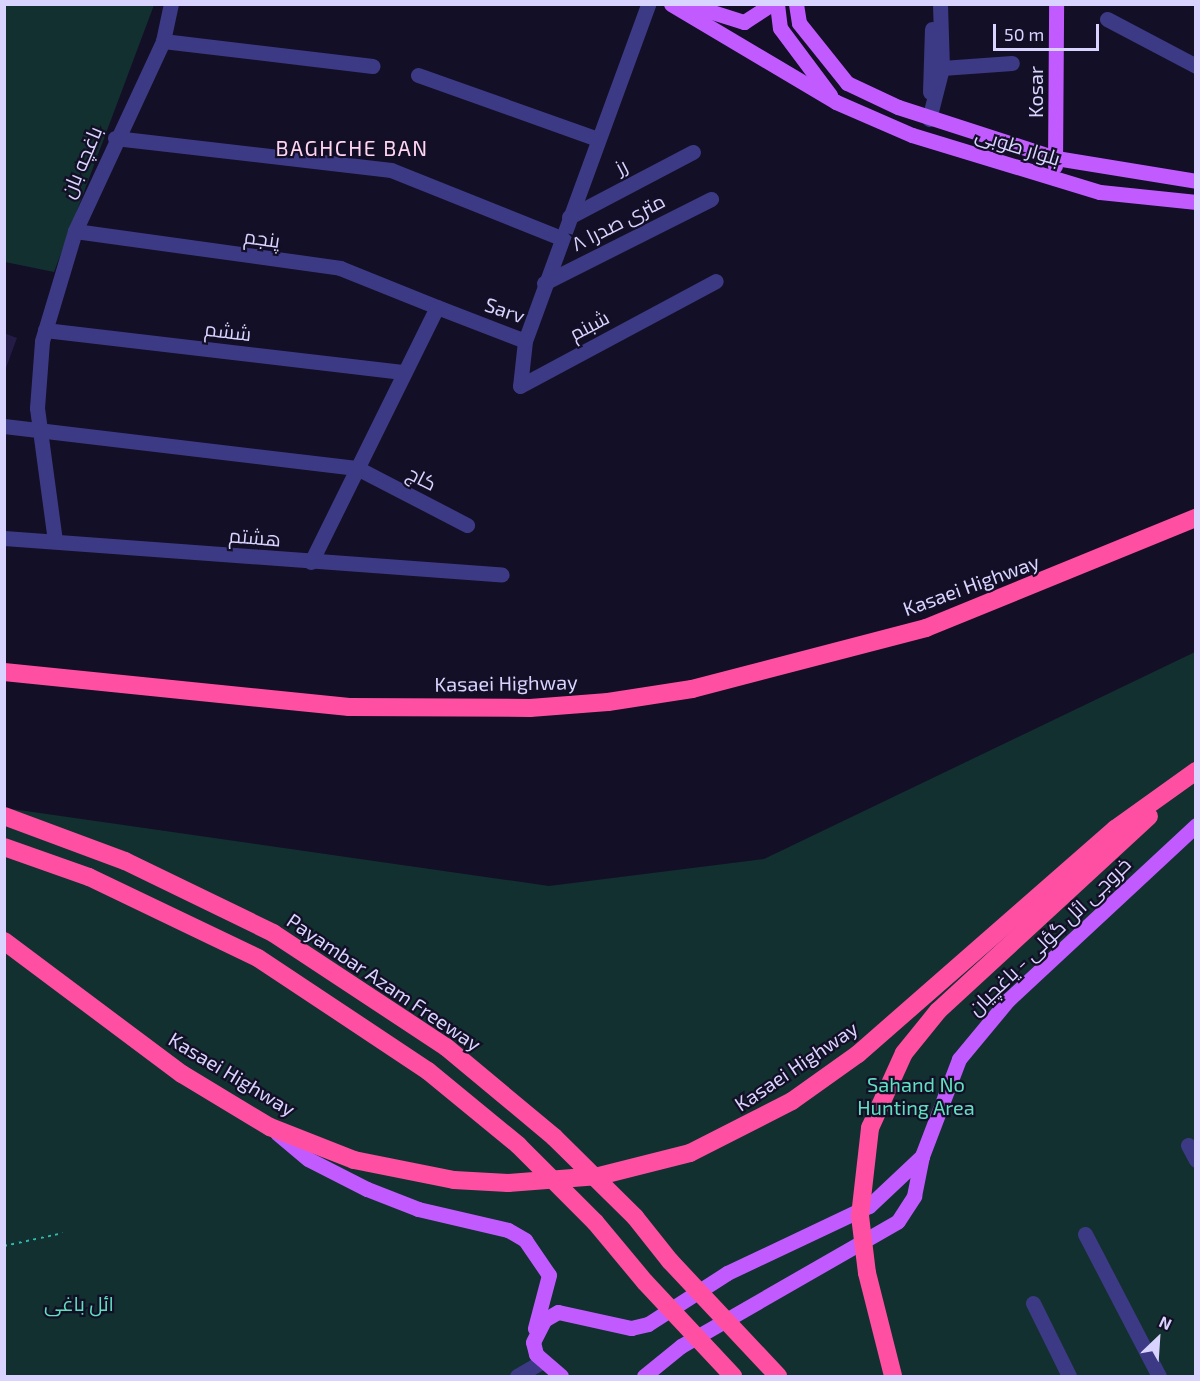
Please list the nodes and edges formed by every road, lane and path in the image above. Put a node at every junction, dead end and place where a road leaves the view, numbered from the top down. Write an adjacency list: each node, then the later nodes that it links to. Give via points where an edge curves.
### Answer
1 (171, 4): 11 (street, باغچه بان)
2 (648, 4): 20 (street, Sarv)
3 (671, 4): 17 (main road, بلوار طوبی)
4 (687, 4): 5 (main road, via 744,22)
5 (775, 4): 17 (main road, via 780,28)
6 (796, 4): 18 (main road, بلوار طوبی, via 799,23 847,83)
7 (932, 4): 18 (street)
8 (940, 4): 15 (street)
9 (1056, 4): 22 (main road, Kosar)
10 (1107, 19): 14 (street)
11 (162, 41): 13 (street); 19 (street, باغچه بان)
12 (1012, 63): 15 (street)
13 (373, 66)
14 (1196, 66)
15 (942, 68): 18 (street)
16 (418, 75): 20 (street)
17 (836, 102): 23 (main road, بلوار طوبی, via 912,135)
18 (929, 119): 22 (main road, بلوار طوبی)
19 (114, 138): 28 (street, باغچه بان); 29 (street, via 392,170)
20 (598, 139): 27 (street, Sarv)
21 (693, 152): 27 (street, رز)
22 (1056, 158): 23 (main road, Kosar); 24 (main road, بلوار طوبی)
23 (1052, 179): 26 (main road, بلوار طوبی, via 1100,192)
24 (1196, 181)
25 (711, 199): 31 (street, ۸ متری صدرا)
26 (1196, 202)
27 (569, 217): 29 (street, Sarv)
28 (75, 231): 32 (street, پنجم, via 340,268); 33 (street, باغچه بان)
29 (561, 238): 31 (street, Sarv)
30 (716, 281): 34 (street, شبنم, via 520,386)
31 (544, 283): 34 (street, Sarv)
32 (437, 307): 34 (street, Sarv); 35 (street)
33 (44, 336): 35 (street, ششم); 37 (street, باغچه بان)
34 (525, 341)
35 (405, 372): 38 (street)
36 (4, 426): 37 (street)
37 (40, 430): 38 (street); 42 (street, باغچه بان)
38 (357, 468): 40 (street, کاج); 43 (street)
39 (1196, 518): 45 (highway, Kasaei Highway, via 926,628 703,686 608,702 530,708 349,707)
40 (467, 525)
41 (4, 538): 42 (street, هشتم)
42 (55, 541): 43 (street, هشتم)
43 (310, 562): 44 (street, هشتم)
44 (502, 575)
45 (4, 672)
46 (1196, 771): 47 (highway, Kasaei Highway)
47 (1179, 784): 52 (highway, Kasaei Highway, via 1115,829 858,1054 762,1118 690,1153 558,1180 454,1180 354,1160); 67 (highway, bridge, via 1121,845 938,1011 904,1053 870,1128 860,1216 867,1273)
48 (4, 816): 63 (highway, Payambar Azam Freeway, bridge, via 125,861 273,933 446,1047 554,1137 635,1217 670,1261)
49 (1196, 825): 54 (main road, خروجی ائل گؤلی - یاغچیان, via 1089,920 983,1028 959,1059)
50 (4, 847): 66 (highway, bridge, via 88,878 258,958 428,1071 518,1145 595,1222)
51 (4, 941): 52 (highway, Kasaei Highway, via 182,1074)
52 (270, 1127): 60 (main road, via 308,1159 367,1189 418,1209 508,1230 525,1240 549,1275)
53 (1188, 1145): 55 (street)
54 (922, 1156): 60 (main road, via 869,1206 727,1273 648,1324 631,1328 558,1312 544,1320); 62 (main road, خروجی ائل گؤلی - یاغچیان, via 914,1196 884,1232 681,1346)
55 (1196, 1160)
56 (63, 1233): 58 (path)
57 (1085, 1234): 69 (street)
58 (4, 1246)
59 (1033, 1303): 68 (street)
60 (533, 1342): 61 (main road)
61 (543, 1361): 64 (street); 65 (main road)
62 (644, 1376)
63 (778, 1376)
64 (517, 1377)
65 (561, 1377)
66 (733, 1377)
67 (893, 1377)
68 (1069, 1377)
69 (1159, 1377)

